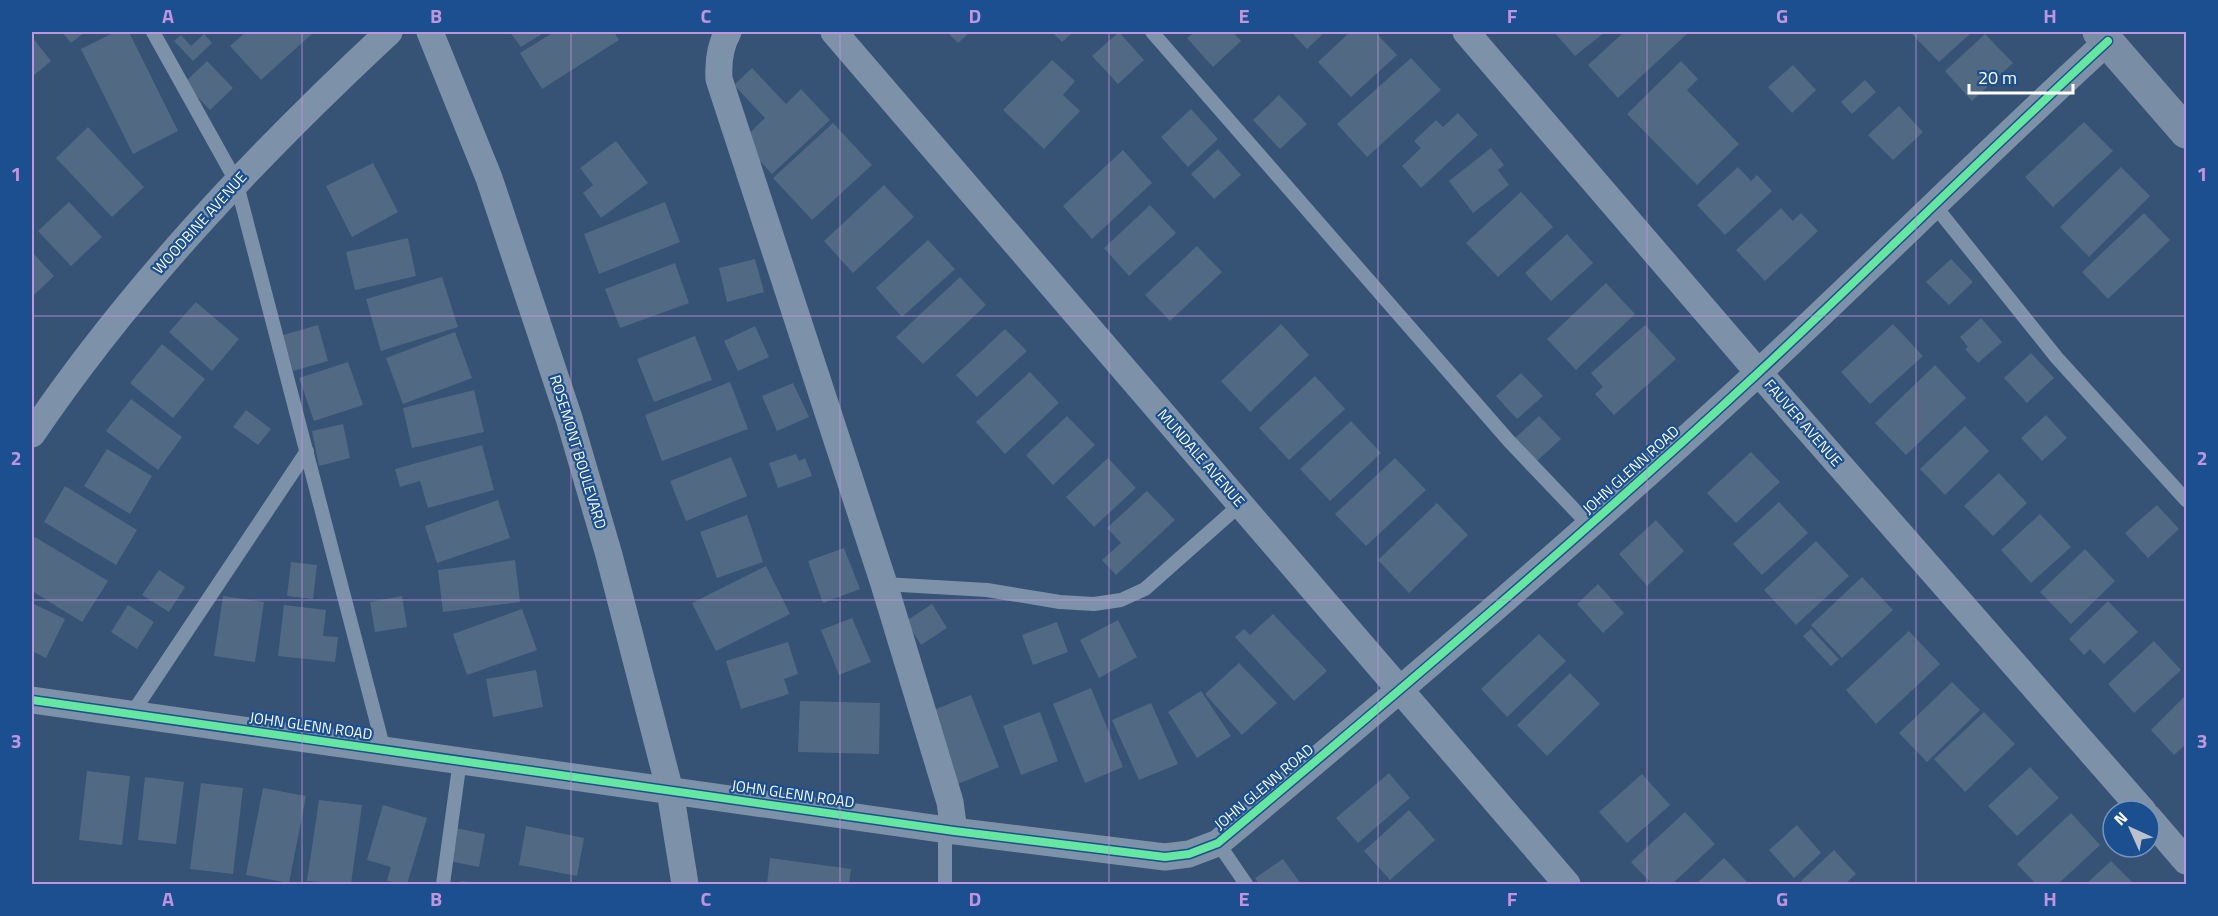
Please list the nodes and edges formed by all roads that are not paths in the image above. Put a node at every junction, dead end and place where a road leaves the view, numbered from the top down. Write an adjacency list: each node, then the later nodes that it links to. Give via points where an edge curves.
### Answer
1 (153, 32): 10 (lane)
2 (389, 32): 10 (street, WOODBINE AVENUE)
3 (430, 32): 24 (street, ROSEMONT BOULEVARD, via 489,178 569,418 609,555)
4 (728, 32): 18 (street, via 722,42 719,79)
5 (834, 32): 16 (street, MUNDALE AVENUE)
6 (1152, 32): 17 (lane, via 1509,441)
7 (1466, 32): 12 (street, FAUVER AVENUE)
8 (2104, 36): 9 (main road); 11 (street, JOHN GLENN ROAD)
9 (2187, 132)
10 (236, 181): 13 (street, WOODBINE AVENUE, via 145,285); 14 (lane)
11 (1935, 206): 12 (street, JOHN GLENN ROAD); 15 (lane, via 2057,358)
12 (1758, 372): 17 (street, JOHN GLENN ROAD); 25 (street, FAUVER AVENUE)
13 (32, 434)
14 (307, 451): 21 (lane); 22 (lane)
15 (2187, 500)
16 (1241, 504): 18 (lane, via 1145,589 1121,600 1094,604 1060,602 987,590); 19 (street, MUNDALE AVENUE)
17 (1590, 526): 19 (street, JOHN GLENN ROAD)
18 (884, 584): 26 (street, via 950,802)
19 (1401, 690): 28 (street, JOHN GLENN ROAD); 34 (street, MUNDALE AVENUE)
20 (32, 700): 21 (street, JOHN GLENN ROAD)
21 (131, 715): 22 (street, JOHN GLENN ROAD)
22 (384, 750): 23 (street, JOHN GLENN ROAD)
23 (460, 760): 24 (street, JOHN GLENN ROAD); 30 (lane)
24 (669, 791): 26 (street, JOHN GLENN ROAD); 31 (street, ROSEMONT BOULEVARD)
25 (2132, 799)
26 (949, 830): 28 (street, JOHN GLENN ROAD, via 1165,857 1189,854); 32 (lane)
27 (2161, 832): 29 (street)
28 (1218, 843): 33 (lane)
29 (2187, 861)
30 (443, 885)
31 (685, 885)
32 (945, 885)
33 (1246, 885)
34 (1567, 885)

